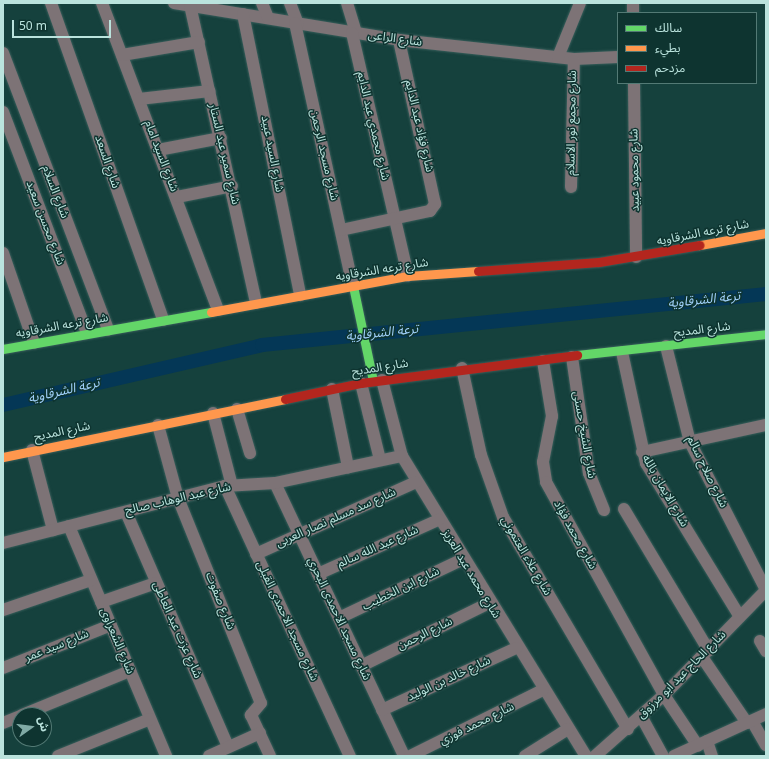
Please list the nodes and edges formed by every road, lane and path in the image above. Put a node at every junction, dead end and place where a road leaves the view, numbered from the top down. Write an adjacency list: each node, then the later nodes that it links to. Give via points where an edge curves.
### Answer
1 (50, 3): 39 (street, شارع السعد)
2 (102, 3): 16 (street, شارع السيد امام)
3 (174, 3): 8 (street, شارع الراعى)
4 (262, 3): 10 (street)
5 (290, 3): 11 (street, شارع مسجد الرحمن)
6 (347, 3): 12 (street, شارع محمدي عبد الدايم)
7 (580, 3): 17 (street)
8 (190, 5): 9 (street, شارع الراعى); 14 (street, شارع سمير عبد الستار)
9 (243, 14): 10 (street, شارع الراعى); 36 (street, شارع السيد عبيد)
10 (268, 18): 11 (street, شارع الراعى)
11 (296, 24): 12 (street, شارع الراعى); 30 (street, شارع مسجد الرحمن)
12 (354, 33): 13 (street, شارع الراعى); 29 (street, شارع محمدي عبد الدايم)
13 (399, 40): 17 (street, شارع الراعى); 29 (street, شارع فؤاد عبد الدايم, via 435,200 430,211)
14 (199, 42): 16 (street); 21 (street, شارع سمير عبد الستار)
15 (3, 53): 40 (street, شارع السلام)
16 (122, 55): 22 (street, شارع السيد امام)
17 (558, 57): 19 (street, شارع الراعى)
18 (617, 57): 19 (street, شارع الراعى)
19 (574, 59): 27 (street, شارع مجمع نور الاسلام)
20 (634, 84): 33 (street, شارع محمود عبيد)
21 (210, 91): 22 (street); 24 (street, شارع سمير عبد الستار)
22 (139, 99): 25 (street, شارع السيد امام)
23 (3, 112): 41 (street, شارع محسن سعيد)
24 (221, 138): 25 (street); 26 (street, شارع سمير عبد الستار)
25 (158, 150): 28 (street, شارع السيد امام)
26 (232, 186): 28 (street); 37 (street, شارع سمير عبد الستار)
27 (571, 187)
28 (177, 197): 38 (street, شارع السيد امام)
29 (395, 218): 30 (street); 34 (street, شارع محمدي عبد الدايم)
30 (341, 230): 35 (street, شارع مسجد الرحمن)
31 (766, 233): 33 (main road, شارع ترعه الشرقاويه)
32 (3, 253): 43 (street)
33 (636, 257): 34 (main road, شارع ترعه الشرقاويه)
34 (408, 276): 35 (main road, شارع ترعه الشرقاويه)
35 (354, 286): 36 (main road, شارع ترعه الشرقاويه); 50 (main road)
36 (300, 295): 37 (main road, شارع ترعه الشرقاويه)
37 (256, 303): 38 (main road, شارع ترعه الشرقاويه)
38 (218, 310): 39 (main road, شارع ترعه الشرقاويه)
39 (163, 320): 40 (main road, شارع ترعه الشرقاويه)
40 (108, 330): 41 (main road, شارع ترعه الشرقاويه)
41 (87, 333): 43 (main road, شارع ترعه الشرقاويه)
42 (766, 334): 44 (main road, شارع المديح)
43 (34, 343): 45 (main road, شارع ترعه الشرقاويه)
44 (666, 346): 46 (main road, شارع المديح); 56 (street, شارع صلاح سالم)
45 (3, 349)
46 (622, 352): 47 (main road, شارع المديح); 58 (street, شارع الايمان بالله)
47 (572, 357): 48 (main road, شارع المديح); 69 (street, شارع الشيخ حسنى, via 589,473)
48 (543, 361): 49 (main road, شارع المديح); 94 (street, شارع محمد فؤاد, via 552,416 543,462 546,482)
49 (462, 368): 50 (main road, شارع المديح); 102 (street, شارع علاء العتموني, via 481,455 503,517)
50 (372, 382): 51 (main road, شارع المديح); 60 (street, شارع محمد عبد العزيز); 62 (street)
51 (332, 389): 52 (main road, شارع المديح); 63 (street)
52 (237, 408): 53 (main road, شارع المديح); 59 (street)
53 (213, 413): 54 (main road, شارع المديح); 66 (street, شارع مسجد الاحمدى القبلى)
54 (158, 425): 57 (main road, شارع المديح); 67 (street, شارع صفوت)
55 (766, 426): 56 (street)
56 (690, 442): 58 (street); 81 (street, شارع صلاح سالم)
57 (32, 450): 61 (main road, شارع المديح); 73 (street)
58 (642, 452): 85 (street, شارع الايمان بالله)
59 (250, 453)
60 (402, 456): 62 (street, شارع عبد الوهاب صالح); 64 (street, شارع محمد عبد العزيز)
61 (3, 457)
62 (380, 460): 63 (street, شارع عبد الوهاب صالح)
63 (348, 467): 65 (street, شارع عبد الوهاب صالح)
64 (416, 482): 71 (street, شارع محمد عبد العزيز); 74 (street, شارع سد مسلم نصار العربى)
65 (275, 483): 66 (street, شارع عبد الوهاب صالح); 74 (street, شارع مسجد الاحمدى البحري)
66 (229, 486): 67 (street, شارع عبد الوهاب صالح); 76 (street, شارع مسجد الاحمدى القبلى)
67 (178, 498): 70 (street, شارع عبد الوهاب صالح); 103 (street, شارع صفوت, via 261,703 251,713)
68 (624, 509): 89 (street)
69 (604, 510)
70 (126, 512): 72 (street, شارع عبد الوهاب صالح); 80 (street, شارع عزت عبد العاطى)
71 (438, 520): 77 (street, شارع محمد عبد العزيز); 78 (street, شارع عبد الله سالم)
72 (69, 526): 73 (street, شارع عبد الوهاب صالح); 79 (street, شارع الشعراوى)
73 (53, 530): 75 (street, شارع عبد الوهاب صالح)
74 (299, 534): 76 (street, شارع سد مسلم نصار العربى); 78 (street, شارع مسجد الاحمدى البحري)
75 (3, 543)
76 (256, 554): 111 (street, شارع مسجد الاحمدى القبلى)
77 (463, 559): 83 (street, شارع محمد عبد العزيز); 86 (street, شارع ابن الخطيب)
78 (318, 574): 86 (street, شارع مسجد الاحمدى البحري)
79 (92, 580): 82 (street, شارع الشعراوى); 84 (street)
80 (156, 583): 82 (street); 106 (street, شارع عزت عبد العاطى)
81 (766, 590): 85 (street, شارع الحاج عيد ابو مرزوق)
82 (101, 602): 87 (street, شارع الشعراوى)
83 (489, 603): 88 (street, شارع محمد عبد العزيز); 90 (street, شارع الرحمن)
84 (3, 610)
85 (740, 617): 89 (street, شارع الحاج عيد ابو مرزوق)
86 (339, 618): 90 (street, شارع مسجد الاحمدى البحري)
87 (111, 625): 91 (street, شارع سيد عمر); 92 (street, شارع الشعراوى)
88 (516, 648): 93 (street, شارع محمد عبد العزيز); 96 (street, شارع خالد بن الوليد)
89 (706, 654): 94 (street, شارع الحاج عيد ابو مرزوق); 100 (street)
90 (361, 666): 96 (street, شارع مسجد الاحمدى البحري)
91 (3, 668)
92 (130, 672): 95 (street); 99 (street, شارع الشعراوى)
93 (542, 690): 101 (street, شارع محمد عبد العزيز); 113 (street, شارع محمد فوزي)
94 (664, 695): 98 (street, شارع الحاج عيد ابو مرزوق); 104 (street, شارع محمد فؤاد)
95 (41, 707)
96 (382, 710): 112 (street, شارع مسجد الاحمدى البحري)
97 (766, 714): 100 (street)
98 (641, 716): 102 (street, شارع الحاج عيد ابو مرزوق); 117 (street)
99 (150, 719): 107 (street); 108 (street, شارع الشعراوى)
100 (749, 722): 104 (street); 105 (street)
101 (568, 728): 114 (street); 115 (street, شارع محمد عبد العزيز)
102 (628, 728): 116 (street, شارع الحاج عيد ابو مرزوق)
103 (260, 733): 106 (street); 110 (street)
104 (702, 744): 118 (street); 119 (street, شارع محمد فؤاد)
105 (766, 745)
106 (228, 747): 109 (street)
107 (58, 756)
108 (166, 756)
109 (209, 756)
110 (270, 756)
111 (350, 756)
112 (404, 756)
113 (410, 756)
114 (525, 756)
115 (586, 756)
116 (595, 756)
117 (663, 756)
118 (676, 756)
119 (712, 756)

